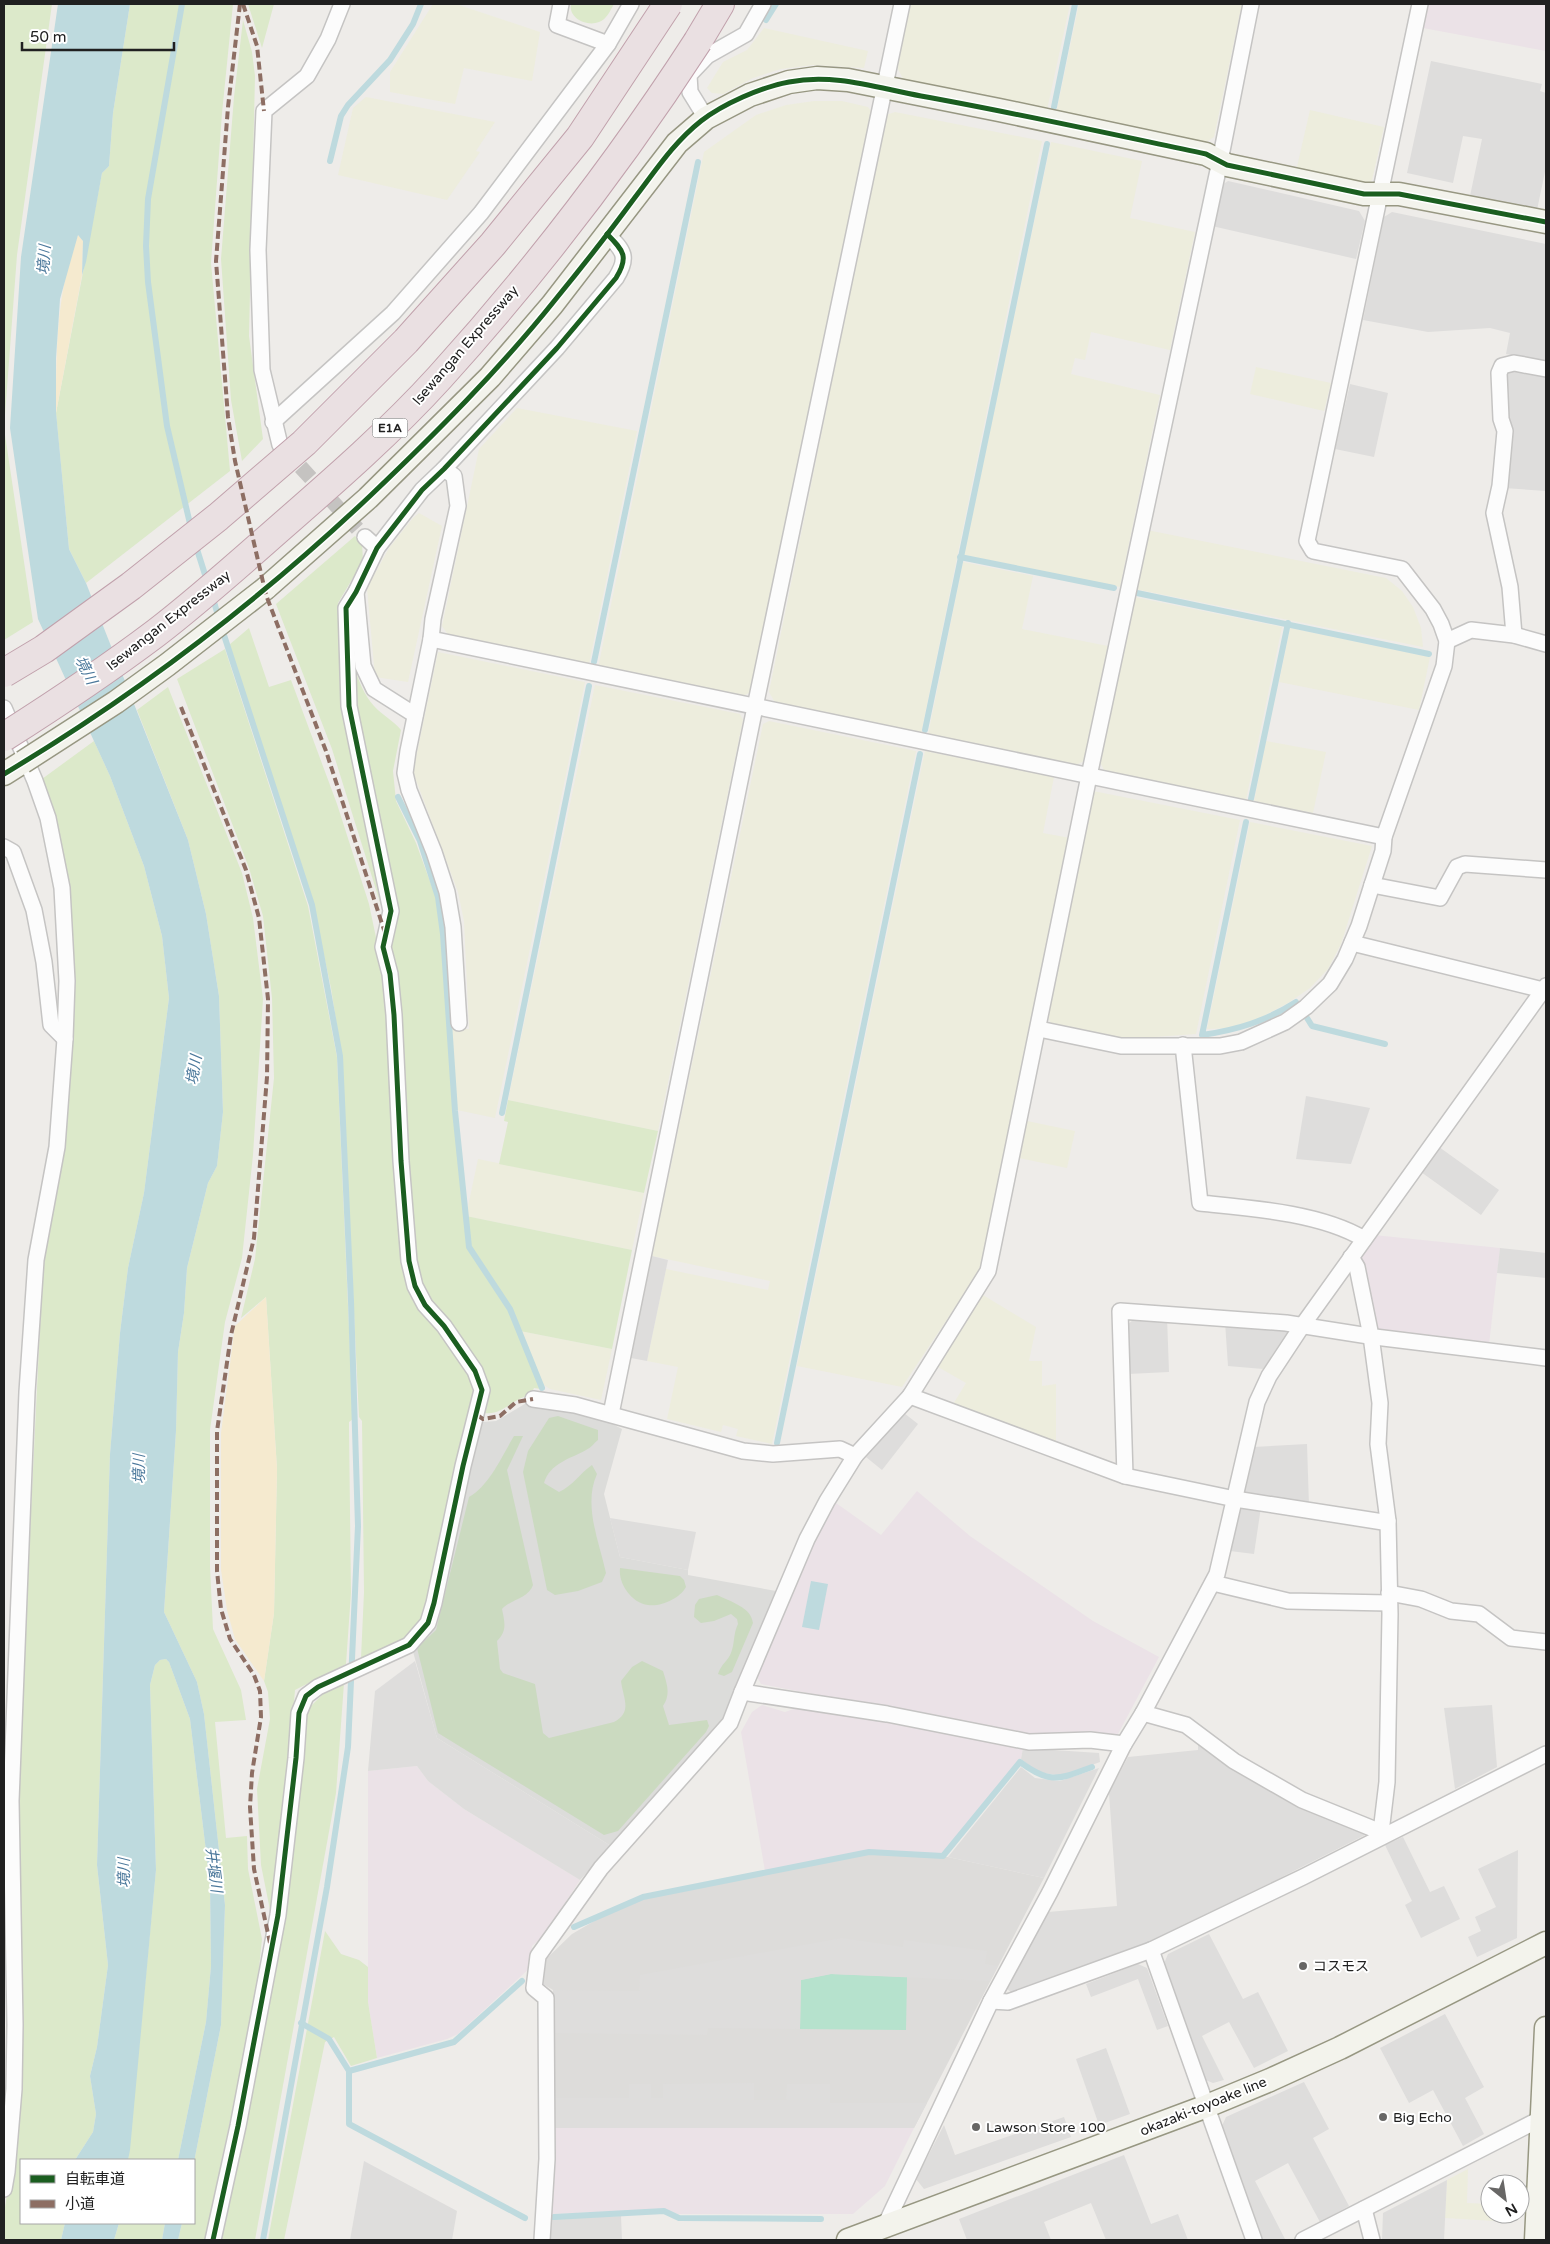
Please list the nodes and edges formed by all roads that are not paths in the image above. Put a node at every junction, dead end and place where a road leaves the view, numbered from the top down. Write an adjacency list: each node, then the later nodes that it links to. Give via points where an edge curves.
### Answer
1 (342, 4): 18 (street, via 328,39 306,76 264,111 258,259 262,370)
2 (561, 4): 10 (street, via 557,25)
3 (631, 4): 10 (street)
4 (668, 4): 28 (highway, bridge, via 580,137 493,244 392,354 304,443 131,586 44,649)
5 (720, 4): 32 (highway, Isewangan Expressway / E1A, bridge, via 649,117 583,206 433,384 344,472 158,632 76,692)
6 (763, 4): 12 (street, via 746,34 707,56 689,76 690,92)
7 (902, 4): 11 (street)
8 (1251, 4): 13 (street)
9 (1420, 4): 14 (street)
10 (608, 44): 18 (street, via 481,213 393,314)
11 (885, 88): 12 (street, via 848,80 817,78 789,82 750,95); 13 (street, via 1206,154); 29 (street)
12 (706, 118): 16 (street, via 677,143)
13 (1220, 161): 14 (street, via 1354,192); 34 (street)
14 (1381, 194): 15 (street, via 1399,194); 26 (street, via 1307,541 1313,551 1402,569 1433,609)
15 (1546, 222)
16 (607, 234): 20 (street, via 619,246 624,257 623,267 616,278 557,348); 33 (street, bridge, via 490,377 368,498 206,636 131,691)
17 (1546, 369): 24 (street, via 1514,363 1502,366 1499,373 1501,419 1505,431 1494,513 1510,587)
18 (273, 422): 19 (street)
19 (280, 446)
20 (444, 469): 22 (street, via 422,490); 25 (street, via 454,476 458,506)
21 (365, 537): 22 (street)
22 (377, 548): 23 (street)
23 (356, 592): 31 (street, via 363,666 374,689); 74 (street, via 346,608 349,706 391,911 383,946 390,974 394,1015 409,1261 415,1286 475,1371 482,1390 428,1622 409,1645 318,1687 306,1696 299,1713 278,1915)
24 (1514, 635): 26 (street, via 1471,630); 27 (street)
25 (431, 640): 29 (street); 31 (street)
26 (1447, 641): 35 (street, via 1444,666)
27 (1546, 644)
28 (4, 673)
29 (755, 707): 34 (street); 52 (street)
30 (4, 708): 43 (street, via 48,818 62,888 67,981)
31 (415, 715): 41 (street, via 405,774 447,892 453,927)
32 (4, 737)
33 (4, 774)
34 (1089, 776): 35 (street); 42 (street)
35 (1384, 837): 38 (street)
36 (4, 847): 43 (street, via 13,852 34,910 51,1026)
37 (1546, 870): 38 (street, via 1465,864 1458,868 1440,898)
38 (1372, 885): 39 (street)
39 (1352, 943): 40 (street); 44 (street, via 1330,984 1285,1022 1241,1042 1220,1046)
40 (1545, 988): 45 (street)
41 (459, 1024)
42 (1038, 1029): 44 (street, via 1121,1046); 50 (street, via 988,1271)
43 (65, 1039): 71 (street, via 56,1147 36,1260 27,1392 10,1801 14,2089)
44 (1183, 1045): 45 (street, via 1200,1203 1274,1211 1348,1229)
45 (1364, 1239): 46 (street)
46 (1351, 1257): 47 (street); 48 (street, via 1357,1267)
47 (1302, 1326): 48 (street); 54 (street, via 1120,1311); 55 (street, via 1268,1376 1257,1402)
48 (1371, 1336): 49 (street); 56 (street, via 1380,1402 1378,1444)
49 (1546, 1358)
50 (910, 1396): 53 (street); 54 (street)
51 (532, 1399): 52 (street)
52 (612, 1414): 53 (street, via 744,1451 773,1454 840,1449)
53 (855, 1456): 60 (street, via 807,1539)
54 (1125, 1476): 55 (street)
55 (1235, 1499): 56 (street, via 1342,1517); 57 (street)
56 (1388, 1521): 58 (street)
57 (1213, 1582): 58 (street, via 1288,1601); 61 (street)
58 (1389, 1598): 59 (street, via 1421,1599 1451,1611 1479,1614 1511,1638); 64 (street, via 1387,1782)
59 (1546, 1642)
60 (742, 1692): 62 (street, via 887,1714 1029,1742 1090,1740); 75 (street, via 730,1723 601,1868 538,1956 534,1988 546,1998 547,2159)
61 (1143, 1713): 62 (street); 64 (street, via 1186,1725 1234,1761 1302,1800)
62 (1124, 1744): 67 (street)
63 (1546, 1754): 64 (street)
64 (1382, 1834): 66 (street)
65 (1546, 1943): 69 (street, okazaki-toyoake line, via 1340,2048)
66 (1151, 1950): 67 (street, via 1008,2002); 69 (street)
67 (991, 2001): 73 (street)
68 (1546, 2028): 70 (street)
69 (1207, 2106): 73 (street, okazaki-toyoake line); 77 (street)
70 (1544, 2117): 72 (street); 80 (street)
71 (4, 2189)
72 (1364, 2209): 78 (street); 79 (street)
73 (881, 2234): 76 (street, okazaki-toyoake line)
74 (213, 2240)
75 (542, 2240)
76 (848, 2240)
77 (1254, 2240)
78 (1303, 2240)
79 (1372, 2240)
80 (1536, 2240)

